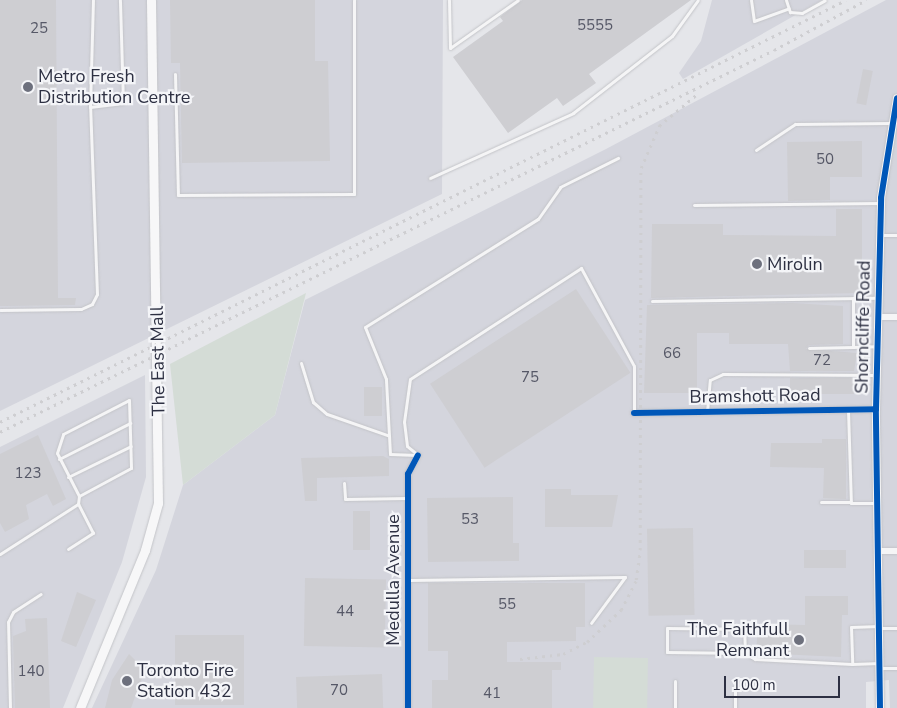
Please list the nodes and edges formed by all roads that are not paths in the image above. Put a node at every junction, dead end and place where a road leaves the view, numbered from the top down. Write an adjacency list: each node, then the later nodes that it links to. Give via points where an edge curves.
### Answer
1 (92, 0): 14 (lane)
2 (120, 0): 14 (lane, via 123,103)
3 (152, 0): 69 (main road, The East Mall, via 158,503 145,550)
4 (354, 0): 12 (lane, via 354,194 178,195)
5 (449, 0): 6 (lane, via 450,48)
6 (518, 0)
7 (698, 0): 18 (lane, via 672,36 573,113)
8 (751, 0): 11 (lane, via 754,21)
9 (786, 0): 11 (lane)
10 (825, 0): 11 (lane, via 802,13)
11 (789, 8)
12 (175, 74)
13 (897, 101): 15 (street, Shorncliffe Road)
14 (90, 107): 26 (lane, via 97,294 92,304 81,308)
15 (893, 124): 16 (lane, via 795,124); 19 (street, Shorncliffe Road)
16 (756, 150)
17 (618, 158): 41 (lane, via 560,187 538,219 365,327 386,379)
18 (430, 178)
19 (880, 203): 20 (lane); 21 (street, Shorncliffe Road)
20 (694, 205)
21 (880, 235): 22 (lane); 24 (street, Shorncliffe Road)
22 (897, 235)
23 (853, 298): 24 (lane); 25 (lane); 30 (lane)
24 (878, 298): 27 (street, Shorncliffe Road)
25 (652, 301)
26 (0, 310)
27 (878, 317): 28 (street); 29 (street, Shorncliffe Road)
28 (897, 317)
29 (878, 346): 31 (lane); 35 (street, Shorncliffe Road)
30 (853, 347): 31 (lane); 32 (lane)
31 (862, 347): 34 (lane)
32 (809, 348)
33 (302, 363): 41 (lane, via 313,402 327,414)
34 (862, 375): 35 (lane); 38 (lane, via 723,374 710,380)
35 (877, 375): 36 (street, Shorncliffe Road)
36 (876, 409): 37 (street, Bramshott Road); 51 (street, Shorncliffe Road)
37 (848, 410): 38 (street, Bramshott Road); 50 (lane)
38 (707, 412): 39 (street, Bramshott Road)
39 (634, 413): 43 (lane, via 634,366 581,268 410,379 406,438 407,446)
40 (130, 423): 42 (lane); 44 (lane); 44 (lane, via 129,400 62,434)
41 (387, 435): 43 (lane, via 390,454)
42 (131, 446): 45 (lane); 47 (lane, via 131,468)
43 (418, 455): 48 (street, Medulla Avenue, via 408,474)
44 (59, 458): 45 (lane)
45 (68, 477): 47 (lane)
46 (344, 483): 48 (lane, via 345,499)
47 (79, 496): 52 (lane)
48 (408, 498): 57 (street, Medulla Avenue)
49 (821, 502): 50 (lane)
50 (851, 502): 51 (lane)
51 (878, 503): 55 (street, Shorncliffe Road)
52 (78, 504): 53 (lane, via 93,533); 56 (lane)
53 (68, 549)
54 (897, 551): 55 (street)
55 (879, 552): 60 (street, Shorncliffe Road)
56 (0, 554)
57 (408, 580): 59 (lane, via 625,577); 70 (street, Medulla Avenue)
58 (41, 594): 68 (lane, via 13,612 8,622)
59 (591, 623)
60 (879, 627): 61 (lane); 63 (lane, via 852,627); 64 (street, Shorncliffe Road)
61 (897, 628)
62 (745, 653): 62 (lane, via 667,652 667,628 744,629); 63 (lane, via 755,658)
63 (852, 664): 64 (lane)
64 (880, 666): 65 (lane); 73 (street, Shorncliffe Road)
65 (897, 668)
66 (674, 681): 71 (lane)
67 (735, 687): 72 (lane)
68 (10, 708)
69 (80, 708)
70 (408, 708)
71 (675, 708)
72 (735, 708)
73 (880, 708)

